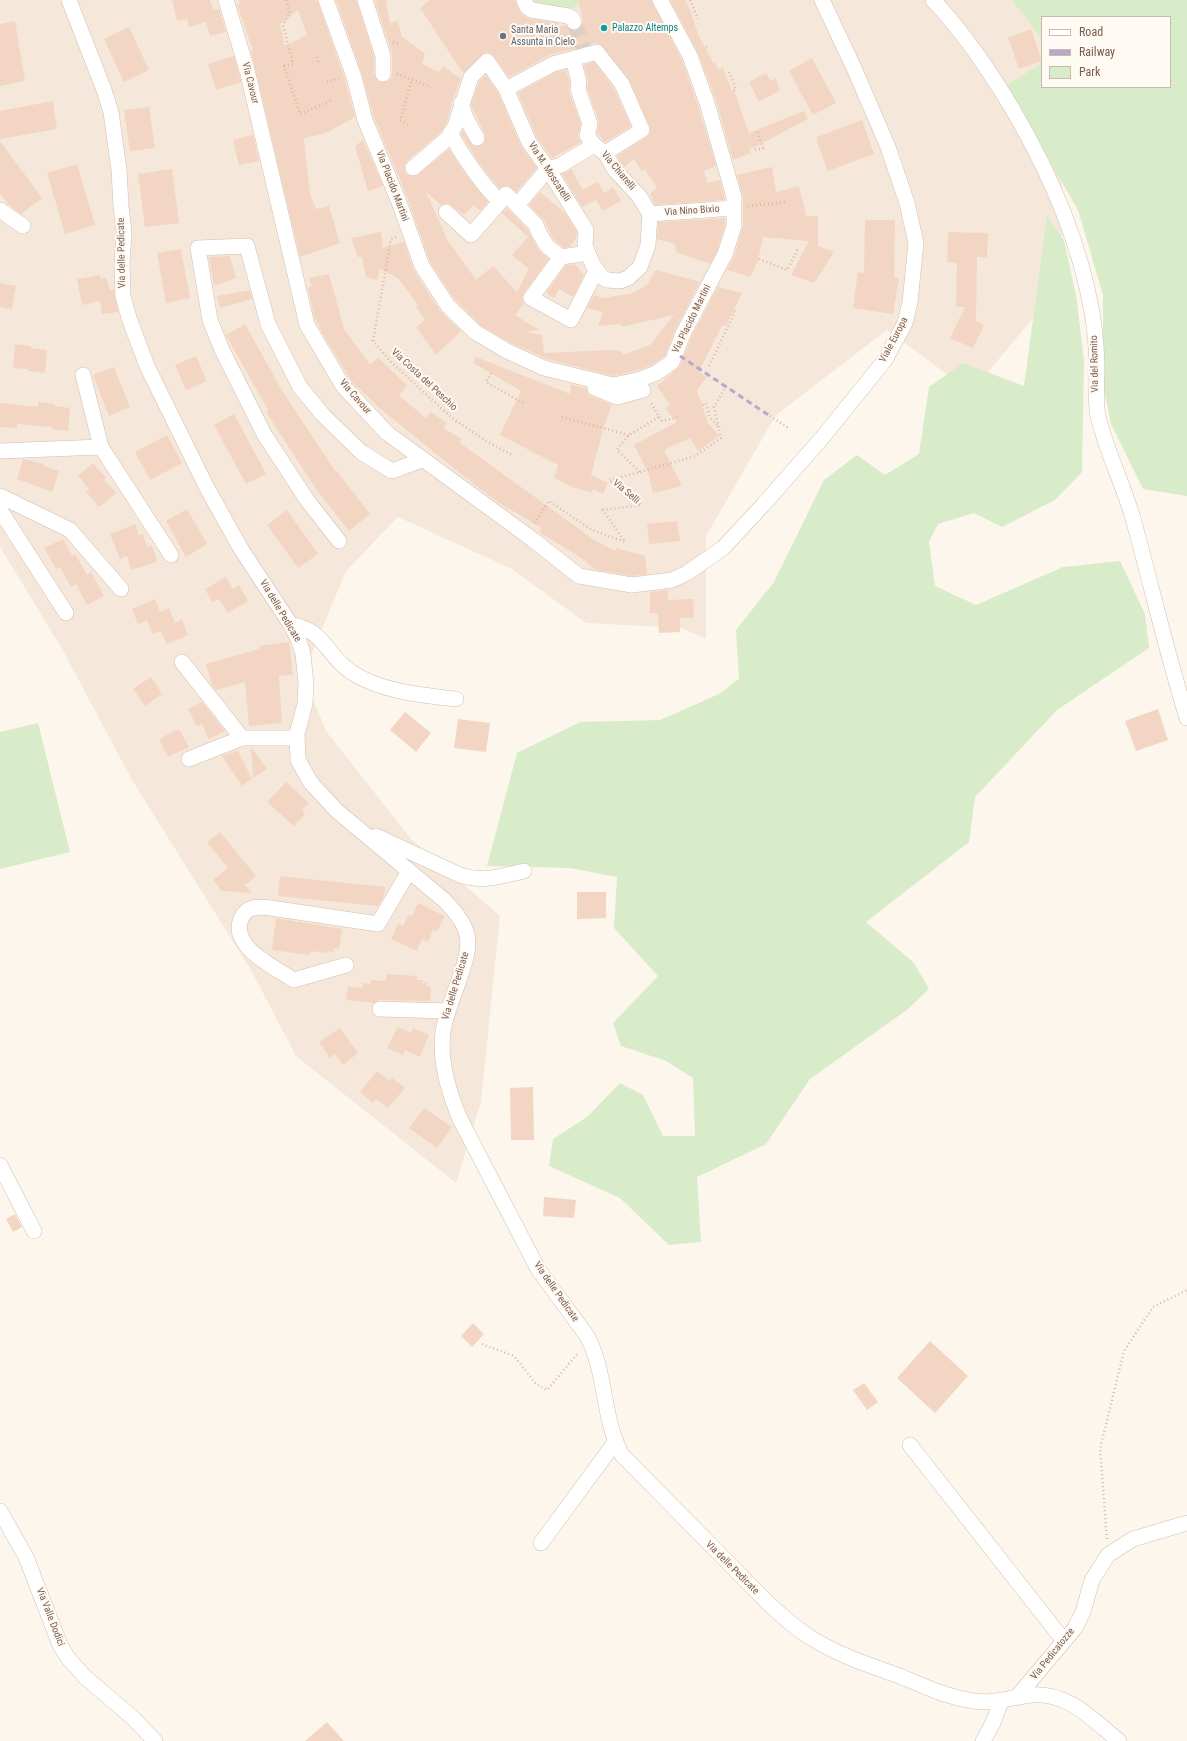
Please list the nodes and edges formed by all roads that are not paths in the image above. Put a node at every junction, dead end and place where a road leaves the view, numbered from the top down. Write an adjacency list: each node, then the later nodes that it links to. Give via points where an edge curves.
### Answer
1 (69, 0): 42 (street, Via delle Pedicate, via 111,112 120,170 124,232 123,296 129,318 147,366 207,488 241,549)
2 (226, 0): 34 (street, Via Cavour, via 247,70 307,325 343,386 387,433)
3 (326, 0): 29 (street, Via Placido Martini, via 354,77 365,120 422,266 448,306 475,332 507,351)
4 (365, 0): 11 (street, via 383,56)
5 (524, 0): 9 (street, via 527,7 532,10 568,16)
6 (660, 0): 21 (street, Via Placido Martini, via 690,56 707,102 734,197)
7 (933, 0): 45 (street, Via del Romito, via 958,29 999,88 1034,149 1058,198 1075,243 1093,320 1098,416 1132,514)
8 (820, 2): 39 (street, Viale Europa, via 854,68 888,147 907,203 916,243 910,302 905,323 885,360 822,438 723,548)
9 (574, 22)
10 (585, 54): 12 (street, via 553,64); 16 (street, Via Chiarelli, via 578,89 590,124 587,135); 16 (street, via 622,84 642,130)
11 (382, 74)
12 (506, 89): 13 (street, Via M. Moscatelli, via 487,61 470,77); 18 (street, Via M. Moscatelli, via 529,142)
13 (461, 103): 14 (street, via 455,126); 15 (street)
14 (450, 133): 17 (street, via 448,138); 19 (street, via 485,187)
15 (477, 138)
16 (599, 149): 18 (street); 24 (street, Via Chiarelli, via 639,196)
17 (413, 168)
18 (548, 169): 20 (street); 26 (street, Via M. Moscatelli, via 586,230 585,246)
19 (500, 202): 20 (street, via 506,194); 23 (street, via 471,235)
20 (517, 205): 27 (street, via 536,225 547,246)
21 (734, 208): 24 (street, Via Nino Bixio); 29 (street, Via Placido Martini, via 734,226 725,254 683,334 672,362 656,373 613,385)
22 (0, 210): 25 (street)
23 (446, 212)
24 (650, 214): 28 (street, via 648,245 640,267 635,273 628,278 614,281 602,277)
25 (23, 226)
26 (588, 253): 27 (street); 28 (street)
27 (561, 257): 28 (street, via 531,298 571,320)
28 (596, 271)
29 (544, 368): 31 (street, via 617,397)
30 (83, 374): 32 (street)
31 (643, 390)
32 (101, 447): 33 (street); 38 (street)
33 (0, 451)
34 (422, 460): 37 (street, via 392,471 361,452 323,415 300,387 268,324 247,246 198,248 210,320 222,350 264,434 307,500); 39 (street, Via Cavour, via 578,576 632,585 658,583)
35 (0, 496): 40 (street, via 70,530)
36 (0, 510): 41 (street)
37 (339, 540)
38 (171, 555)
39 (687, 574)
40 (121, 589)
41 (66, 613)
42 (291, 625): 44 (street, via 314,632 344,666 371,682 409,693); 47 (street, Via delle Pedicate, via 301,645 306,683 305,704)
43 (182, 662): 46 (street)
44 (456, 699)
45 (1187, 718)
46 (242, 738): 47 (street); 48 (street)
47 (297, 738): 49 (street, Via delle Pedicate, via 298,760 306,777 323,797)
48 (189, 759)
49 (355, 826): 50 (street, Via delle Pedicate); 51 (street, via 471,878 490,879)
50 (410, 871): 52 (street, via 378,924 255,907 249,908 241,918 241,940 248,948 294,980); 54 (street, Via delle Pedicate, via 448,904 467,933 467,954)
51 (524, 871)
52 (346, 965)
53 (380, 1009): 54 (street)
54 (447, 1011): 57 (street, Via delle Pedicate, via 443,1048 449,1089 460,1119 538,1269 589,1341 597,1359)
55 (0, 1165): 56 (street)
56 (34, 1231)
57 (616, 1442): 61 (street); 64 (street, Via delle Pedicate, via 628,1462 755,1591 812,1638 837,1652 951,1696 974,1702)
58 (910, 1445): 62 (street)
59 (0, 1512): 65 (street, Via Valle Dodici, via 26,1557 60,1645 68,1658 85,1677 133,1718)
60 (1187, 1523): 62 (street, Via Pedicatozze, via 1133,1539 1102,1562 1092,1580 1079,1620)
61 (541, 1543)
62 (1064, 1641): 63 (street, Via Pedicatozze)
63 (1016, 1698): 64 (street, Via delle Pedicate); 67 (street, Via delle Pedicate, via 1046,1695 1065,1700 1079,1708)
64 (1001, 1701): 66 (street)
65 (155, 1741)
66 (984, 1741)
67 (1119, 1741)

